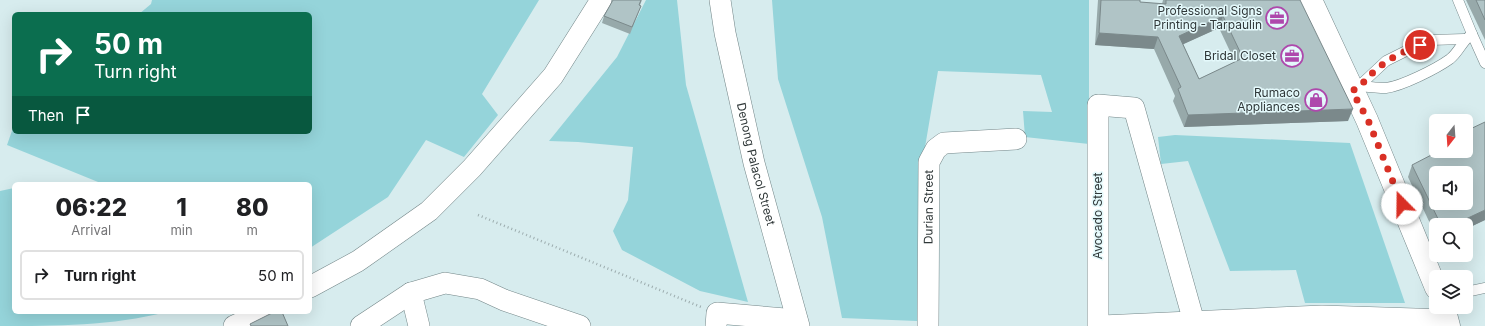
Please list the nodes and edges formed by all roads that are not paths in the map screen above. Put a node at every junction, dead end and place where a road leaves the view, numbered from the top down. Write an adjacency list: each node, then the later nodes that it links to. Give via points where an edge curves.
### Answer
1 (600, 0): 10 (street, via 553,76 472,168 429,212 358,261)
2 (720, 0): 18 (street, Denong Palacol Street, via 754,163)
3 (1311, 0): 7 (main road)
4 (1458, 0): 5 (lane)
5 (1468, 37): 6 (lane); 7 (lane, via 1431,40 1410,49 1386,61); 7 (lane, via 1451,58 1438,67 1386,88)
6 (1485, 64)
7 (1357, 88): 9 (main road)
8 (1016, 139): 23 (street, Durian Street, via 944,143 936,148 929,162)
9 (1429, 271)
10 (312, 286)
11 (1485, 288): 12 (lane)
12 (1473, 291)
13 (411, 293): 20 (street); 21 (street); 22 (street, via 445,283 464,285)
14 (260, 314): 19 (street)
15 (1447, 318): 17 (street, via 1322,316)
16 (717, 320): 18 (street)
17 (1194, 322): 24 (street, Avocado Street, via 1134,108 1098,105); 25 (street)
18 (798, 323)
19 (234, 326)
20 (361, 326)
21 (419, 326)
22 (580, 326)
23 (928, 326)
24 (1098, 326)
25 (1102, 326)

